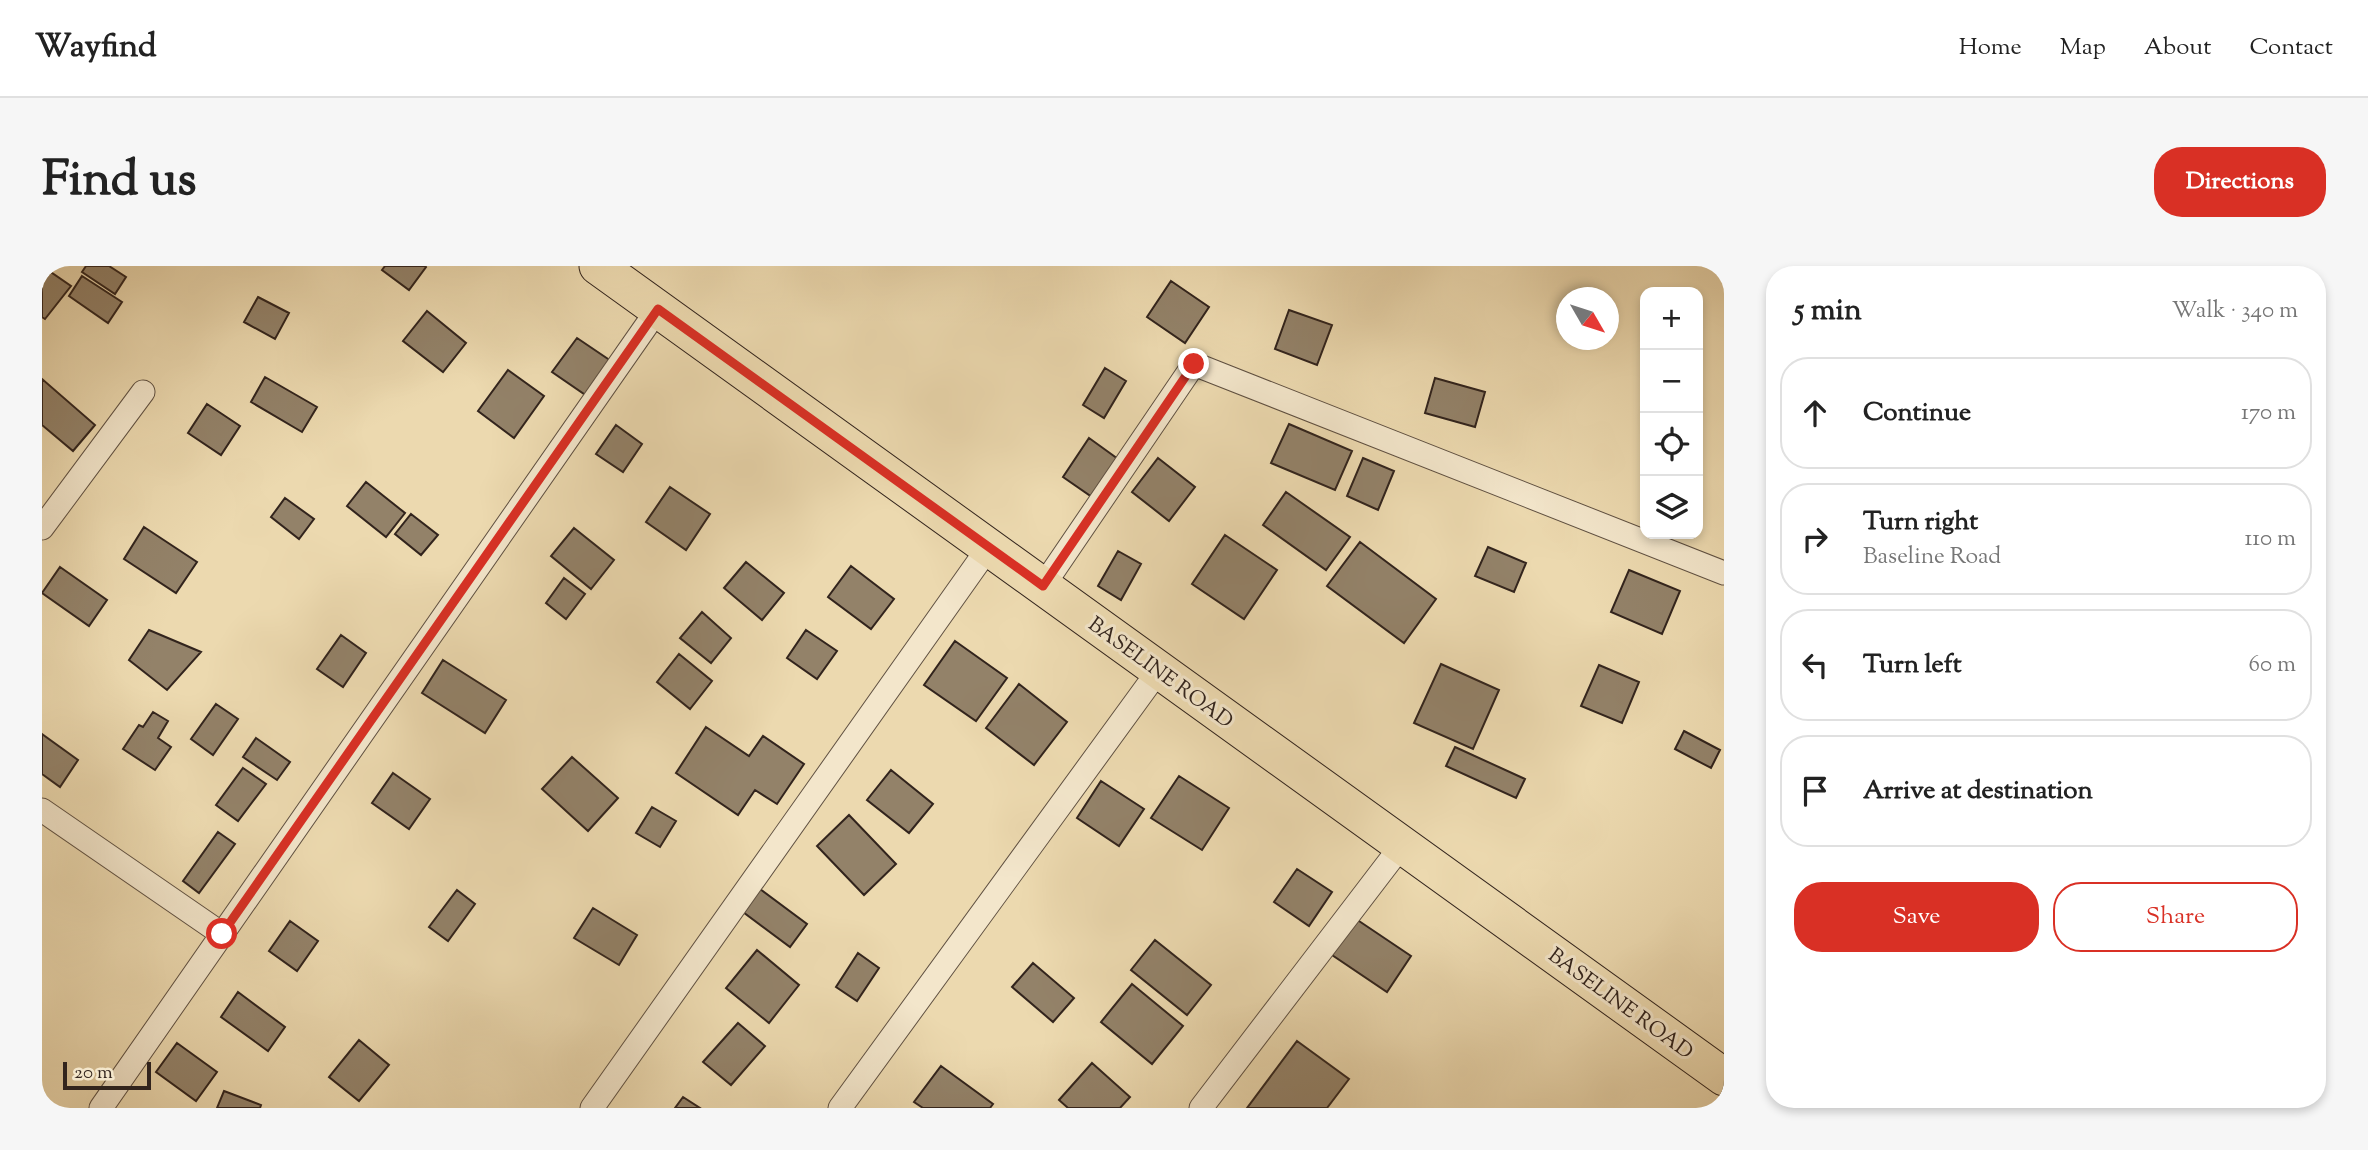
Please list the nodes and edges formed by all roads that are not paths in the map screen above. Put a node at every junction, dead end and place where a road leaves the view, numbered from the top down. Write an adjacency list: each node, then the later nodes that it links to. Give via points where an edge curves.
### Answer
1 (598, 266): 2 (main road, BASELINE ROAD)
2 (658, 309): 5 (main road, BASELINE ROAD); 11 (street)
3 (143, 392): 4 (street)
4 (42, 528)
5 (989, 547): 7 (main road, BASELINE ROAD); 14 (street)
6 (1724, 573): 7 (street, via 1194,364)
7 (1043, 586): 8 (main road, BASELINE ROAD)
8 (1159, 670): 10 (main road, BASELINE ROAD); 15 (street)
9 (42, 810): 11 (street)
10 (1402, 845): 12 (main road, BASELINE ROAD); 16 (street)
11 (222, 934): 13 (street)
12 (1724, 1077)
13 (101, 1108)
14 (592, 1108)
15 (840, 1108)
16 (1200, 1108)

